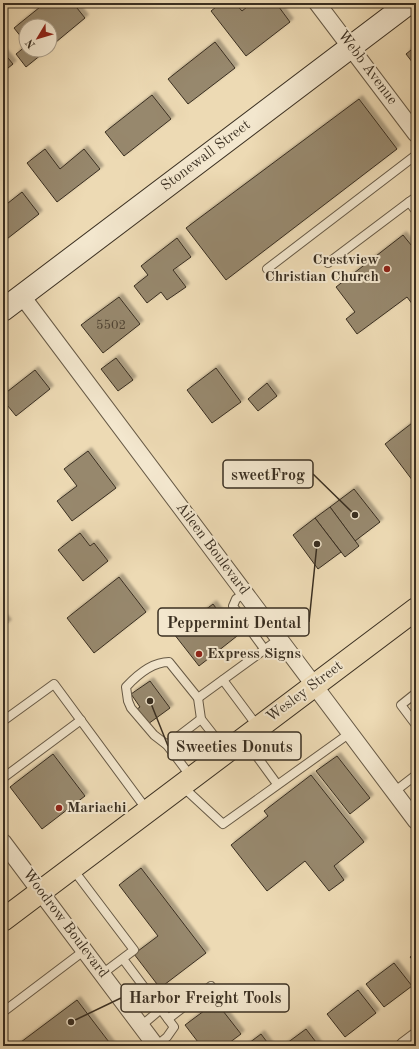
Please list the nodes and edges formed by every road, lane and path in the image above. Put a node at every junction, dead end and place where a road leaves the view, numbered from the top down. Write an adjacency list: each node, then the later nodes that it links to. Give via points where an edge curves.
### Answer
1 (317, 3): 3 (street, Webb Avenue)
2 (409, 3): 3 (street, Stonewall Street)
3 (350, 47): 4 (street, Webb Avenue); 11 (street, Stonewall Street)
4 (416, 134)
5 (416, 155): 10 (lane)
6 (416, 197): 7 (lane)
7 (409, 202): 8 (lane); 9 (lane)
8 (416, 211)
9 (328, 263)
10 (267, 269)
11 (22, 296): 12 (street, Stonewall Street); 13 (street, Aileen Boulevard)
12 (3, 310)
13 (245, 593): 15 (street, Aileen Boulevard); 16 (lane, via 236,599 233,606)
14 (416, 609): 18 (main road, Wesley Street)
15 (279, 638): 16 (lane); 18 (street, Aileen Boulevard)
16 (265, 650): 17 (lane)
17 (223, 680): 20 (lane); 25 (lane)
18 (315, 686): 25 (main road, Wesley Street); 26 (street, Aileen Boulevard)
19 (416, 693): 24 (lane, via 401,704)
20 (198, 698): 21 (lane); 27 (lane, via 169,662 159,662 126,687 131,708 154,736)
21 (201, 719): 27 (lane); 28 (lane)
22 (81, 720): 23 (lane, via 54,684); 30 (lane); 34 (lane)
23 (3, 721)
24 (416, 725)
25 (251, 733): 28 (main road, Wesley Street); 32 (lane)
26 (350, 733): 32 (lane); 33 (street, Aileen Boulevard)
27 (167, 745): 31 (lane)
28 (226, 752): 31 (main road, Wesley Street)
29 (416, 775): 33 (lane)
30 (3, 778)
31 (187, 782): 32 (lane, via 223,824); 34 (main road, Wesley Street)
32 (277, 784)
33 (394, 792): 35 (street, Aileen Boulevard)
34 (148, 811): 37 (main road, Wesley Street)
35 (416, 821)
36 (3, 842): 38 (street, Woodrow Boulevard)
37 (72, 868): 38 (main road, Wesley Street); 41 (lane, via 134,950)
38 (41, 891): 39 (main road, Wesley Street); 40 (street, Woodrow Boulevard)
39 (3, 920)
40 (85, 950): 42 (street, Woodrow Boulevard); 45 (lane)
41 (123, 959): 42 (lane); 44 (lane)
42 (102, 974): 47 (street, Woodrow Boulevard)
43 (211, 986): 46 (lane)
44 (161, 1009): 46 (lane); 47 (lane)
45 (3, 1012)
46 (168, 1019): 49 (lane, via 174,1027)
47 (141, 1026): 49 (street, Woodrow Boulevard)
48 (416, 1037): 50 (street)
49 (156, 1046)
50 (404, 1046)

